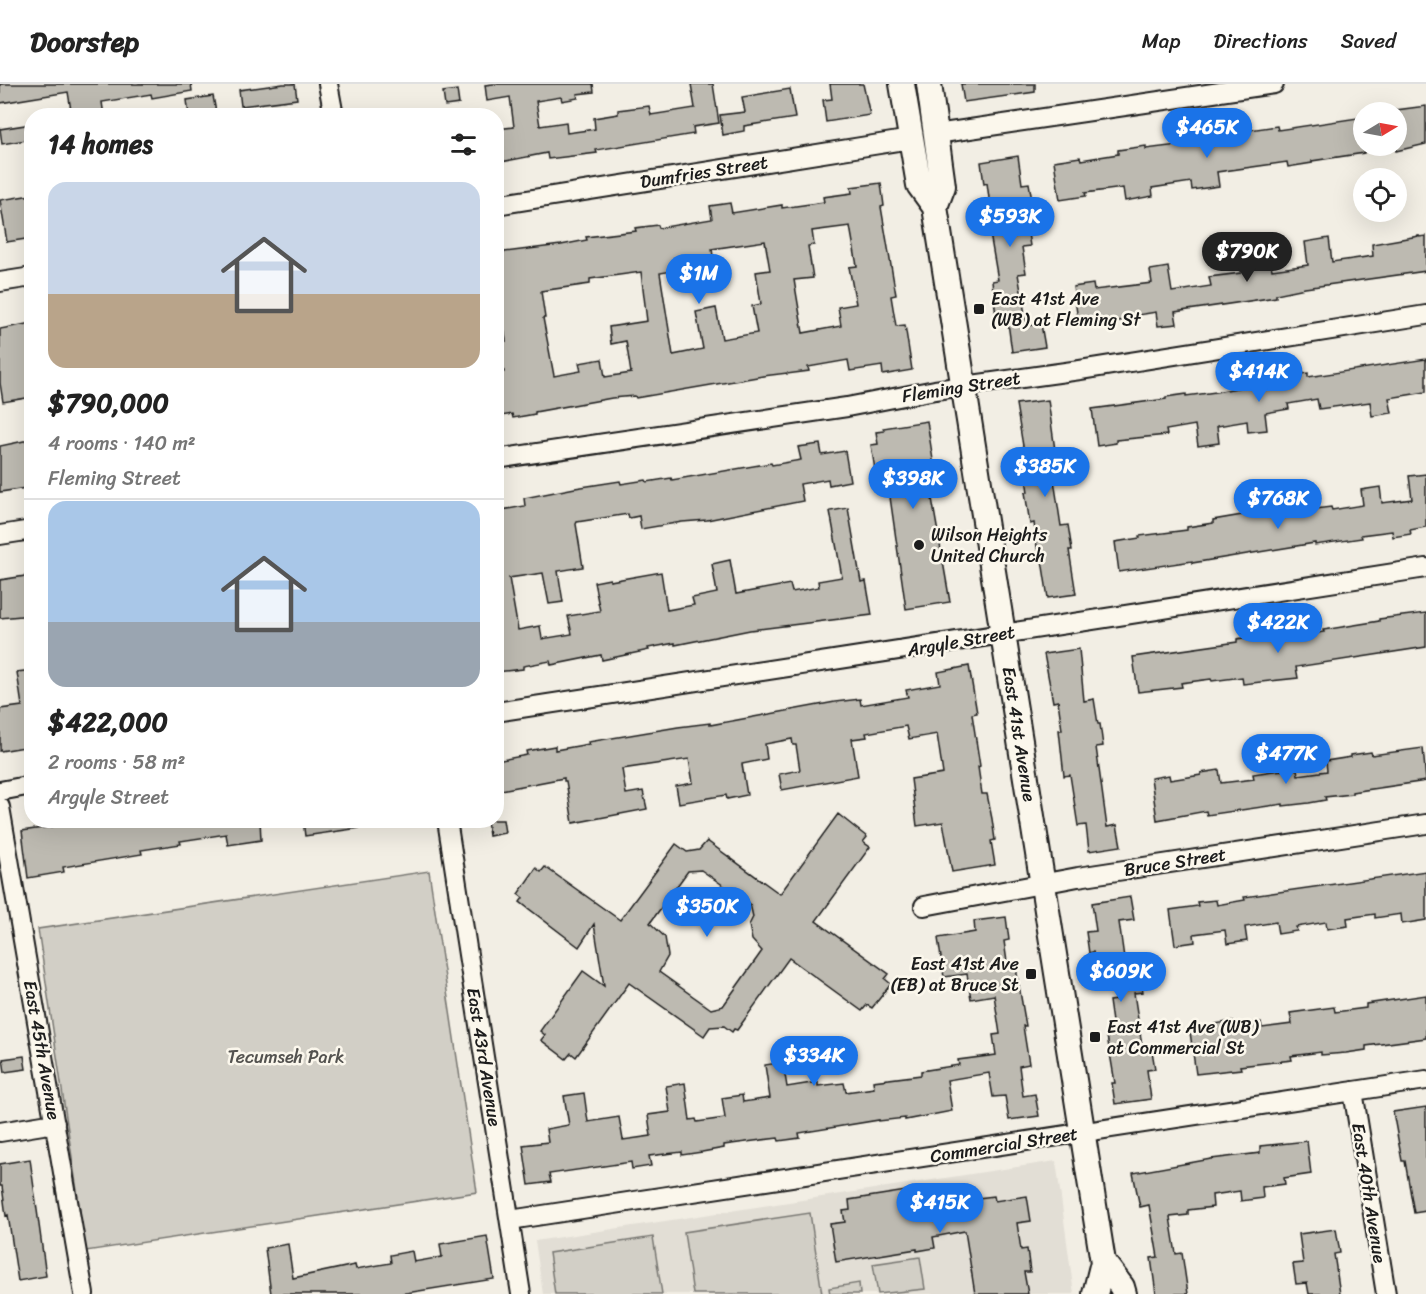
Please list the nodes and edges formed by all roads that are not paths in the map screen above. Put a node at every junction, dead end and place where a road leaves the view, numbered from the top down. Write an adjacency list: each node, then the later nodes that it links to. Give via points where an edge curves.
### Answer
1 (328, 84): 5 (street)
2 (902, 84): 7 (main road, East 41st Avenue)
3 (929, 84): 6 (main road, East 41st Avenue)
4 (1274, 84): 6 (street)
5 (332, 108)
6 (936, 134): 9 (main road, East 41st Avenue, via 943,186)
7 (911, 139): 8 (street, Dumfries Street); 9 (main road, East 41st Avenue, via 919,185)
8 (504, 204)
9 (935, 207): 13 (main road, East 41st Avenue)
10 (24, 278): 11 (street)
11 (0, 282)
12 (1426, 315): 13 (street, Fleming Street)
13 (963, 386): 14 (street, Fleming Street); 18 (main road, East 41st Avenue)
14 (504, 458)
15 (24, 531): 16 (street)
16 (0, 535)
17 (1426, 568): 18 (street, Argyle Street)
18 (1004, 634): 19 (street, Argyle Street); 25 (main road, East 41st Avenue)
19 (504, 711)
20 (24, 786): 21 (street)
21 (0, 790)
22 (0, 807): 29 (street, East 45th Avenue)
23 (1426, 824): 25 (street, Bruce Street)
24 (448, 828): 32 (street, East 43rd Avenue)
25 (1043, 884): 26 (street, Bruce Street); 31 (main road, East 41st Avenue)
26 (924, 906)
27 (1426, 1080): 28 (street, Commercial Street)
28 (1353, 1091): 31 (street, Commercial Street); 38 (street, East 40th Avenue)
29 (55, 1123): 30 (street); 34 (street, East 45th Avenue)
30 (0, 1132)
31 (1083, 1133): 32 (street, Commercial Street); 33 (main road, East 41st Avenue)
32 (510, 1220): 35 (street, East 43rd Avenue)
33 (1103, 1262): 36 (main road, East 41st Avenue); 37 (main road, East 41st Avenue)
34 (84, 1294)
35 (521, 1294)
36 (1095, 1294)
37 (1124, 1294)
38 (1386, 1294)

